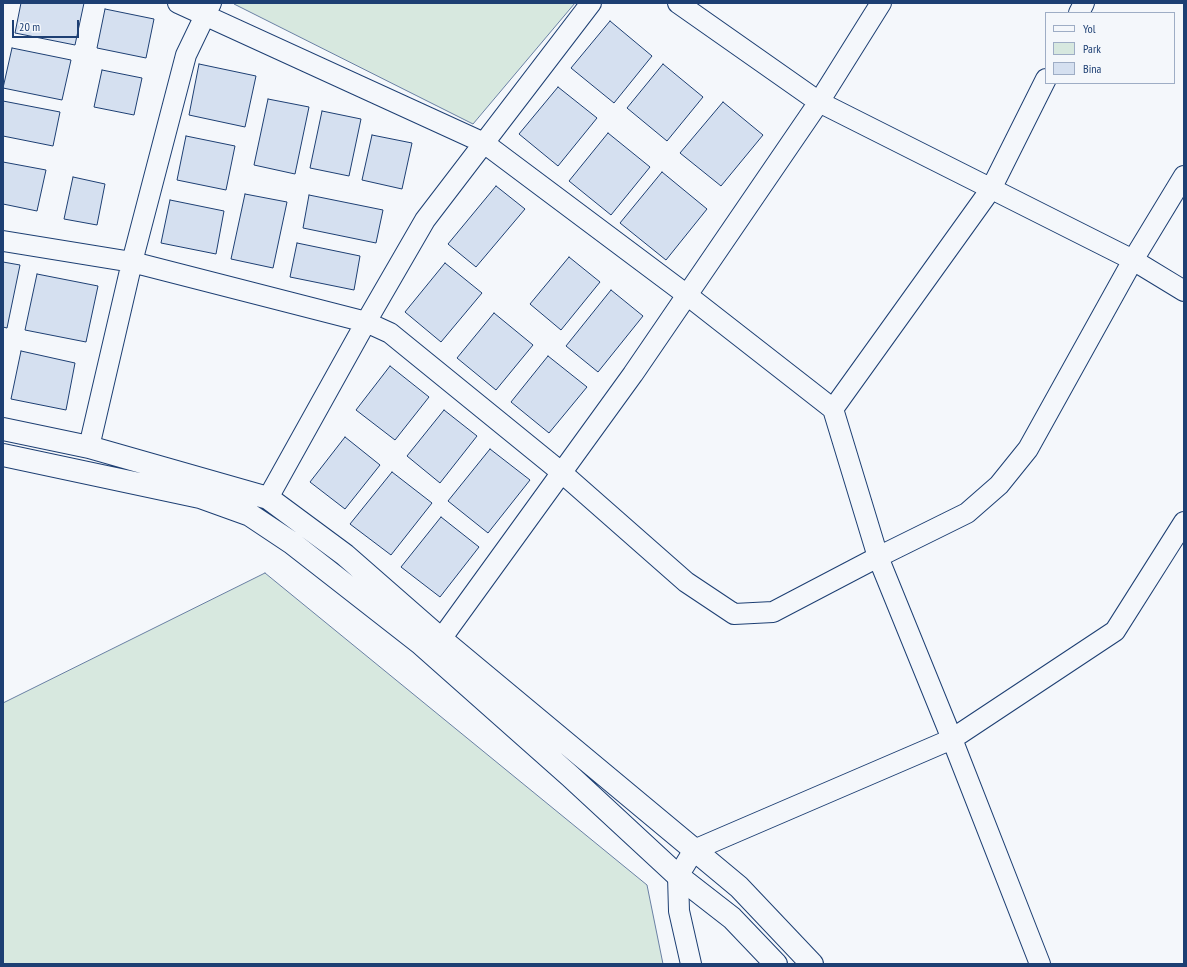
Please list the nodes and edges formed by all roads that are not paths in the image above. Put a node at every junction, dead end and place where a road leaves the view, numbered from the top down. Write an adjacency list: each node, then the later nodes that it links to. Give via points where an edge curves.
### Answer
1 (178, 3): 6 (street)
2 (591, 3): 10 (street)
3 (678, 3): 9 (street)
4 (880, 3): 9 (street)
5 (1084, 3): 7 (street)
6 (208, 9): 10 (street); 15 (street, via 186,55)
7 (1080, 12)
8 (1045, 81): 12 (street)
9 (819, 102): 12 (street); 17 (street)
10 (484, 143): 17 (street); 18 (street, via 425,220)
11 (1184, 176): 14 (street)
12 (991, 189): 14 (street); 19 (street)
13 (3, 241): 15 (street)
14 (1133, 260): 16 (street); 26 (street, via 1028,449 999,484 967,513)
15 (132, 262): 18 (street); 21 (street)
16 (1184, 291)
17 (687, 295): 19 (street); 23 (street, via 633,374)
18 (366, 322): 23 (street, via 390,333); 24 (street)
19 (832, 409): 26 (street)
20 (3, 429): 21 (street)
21 (90, 447): 24 (street)
22 (3, 455): 30 (street, via 200,497 250,515 292,543 420,644 570,776)
23 (560, 472): 26 (street, via 686,582 734,614 773,612); 27 (street)
24 (268, 498): 27 (street, via 345,555)
25 (1184, 522): 28 (street, via 1115,631)
26 (878, 557): 28 (street)
27 (441, 639): 29 (street)
28 (952, 739): 29 (street); 34 (street)
29 (694, 850): 30 (street); 33 (street, via 739,887)
30 (678, 876): 31 (street, via 679,911); 32 (street, via 732,918)
31 (691, 964)
32 (776, 964)
33 (812, 964)
34 (1040, 964)

